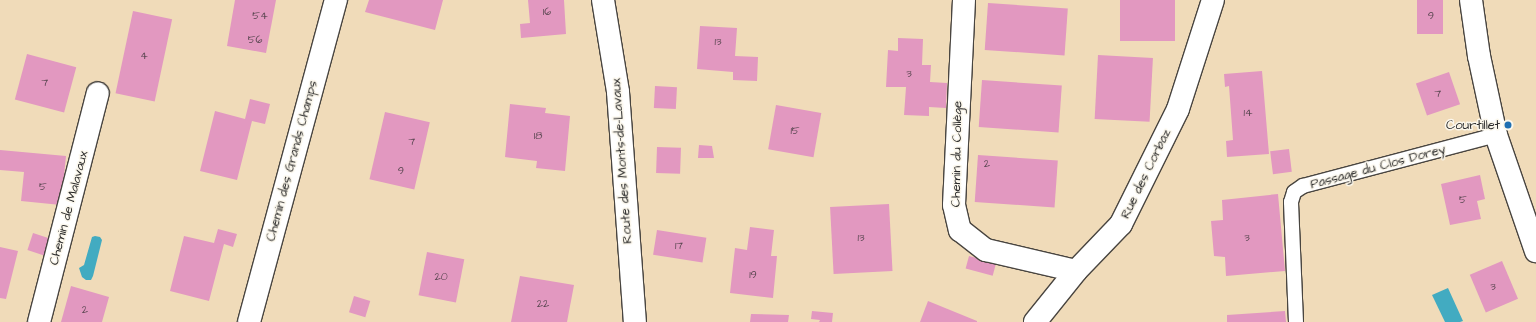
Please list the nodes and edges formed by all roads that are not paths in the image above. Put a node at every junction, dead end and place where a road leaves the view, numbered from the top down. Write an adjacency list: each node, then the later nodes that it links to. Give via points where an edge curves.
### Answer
1 (336, 0): 11 (street, Chemin des Grands Champs)
2 (603, 0): 12 (street, Route des Monts-de-Lavaux, via 618,92)
3 (964, 0): 9 (street, Chemin du Collège, via 954,205 960,230 986,250)
4 (1213, 0): 9 (street, Rue des Corbaz, via 1178,109 1122,224)
5 (1471, 0): 7 (street, via 1479,56)
6 (98, 93): 10 (street, Chemin de Malavaux)
7 (1496, 135): 8 (street); 14 (lane, Passage du Clos Dorey, via 1303,186 1294,192 1291,202)
8 (1536, 251)
9 (1076, 271): 13 (street, Rue des Corbaz)
10 (39, 322)
11 (249, 322)
12 (635, 322)
13 (1035, 322)
14 (1296, 322)

